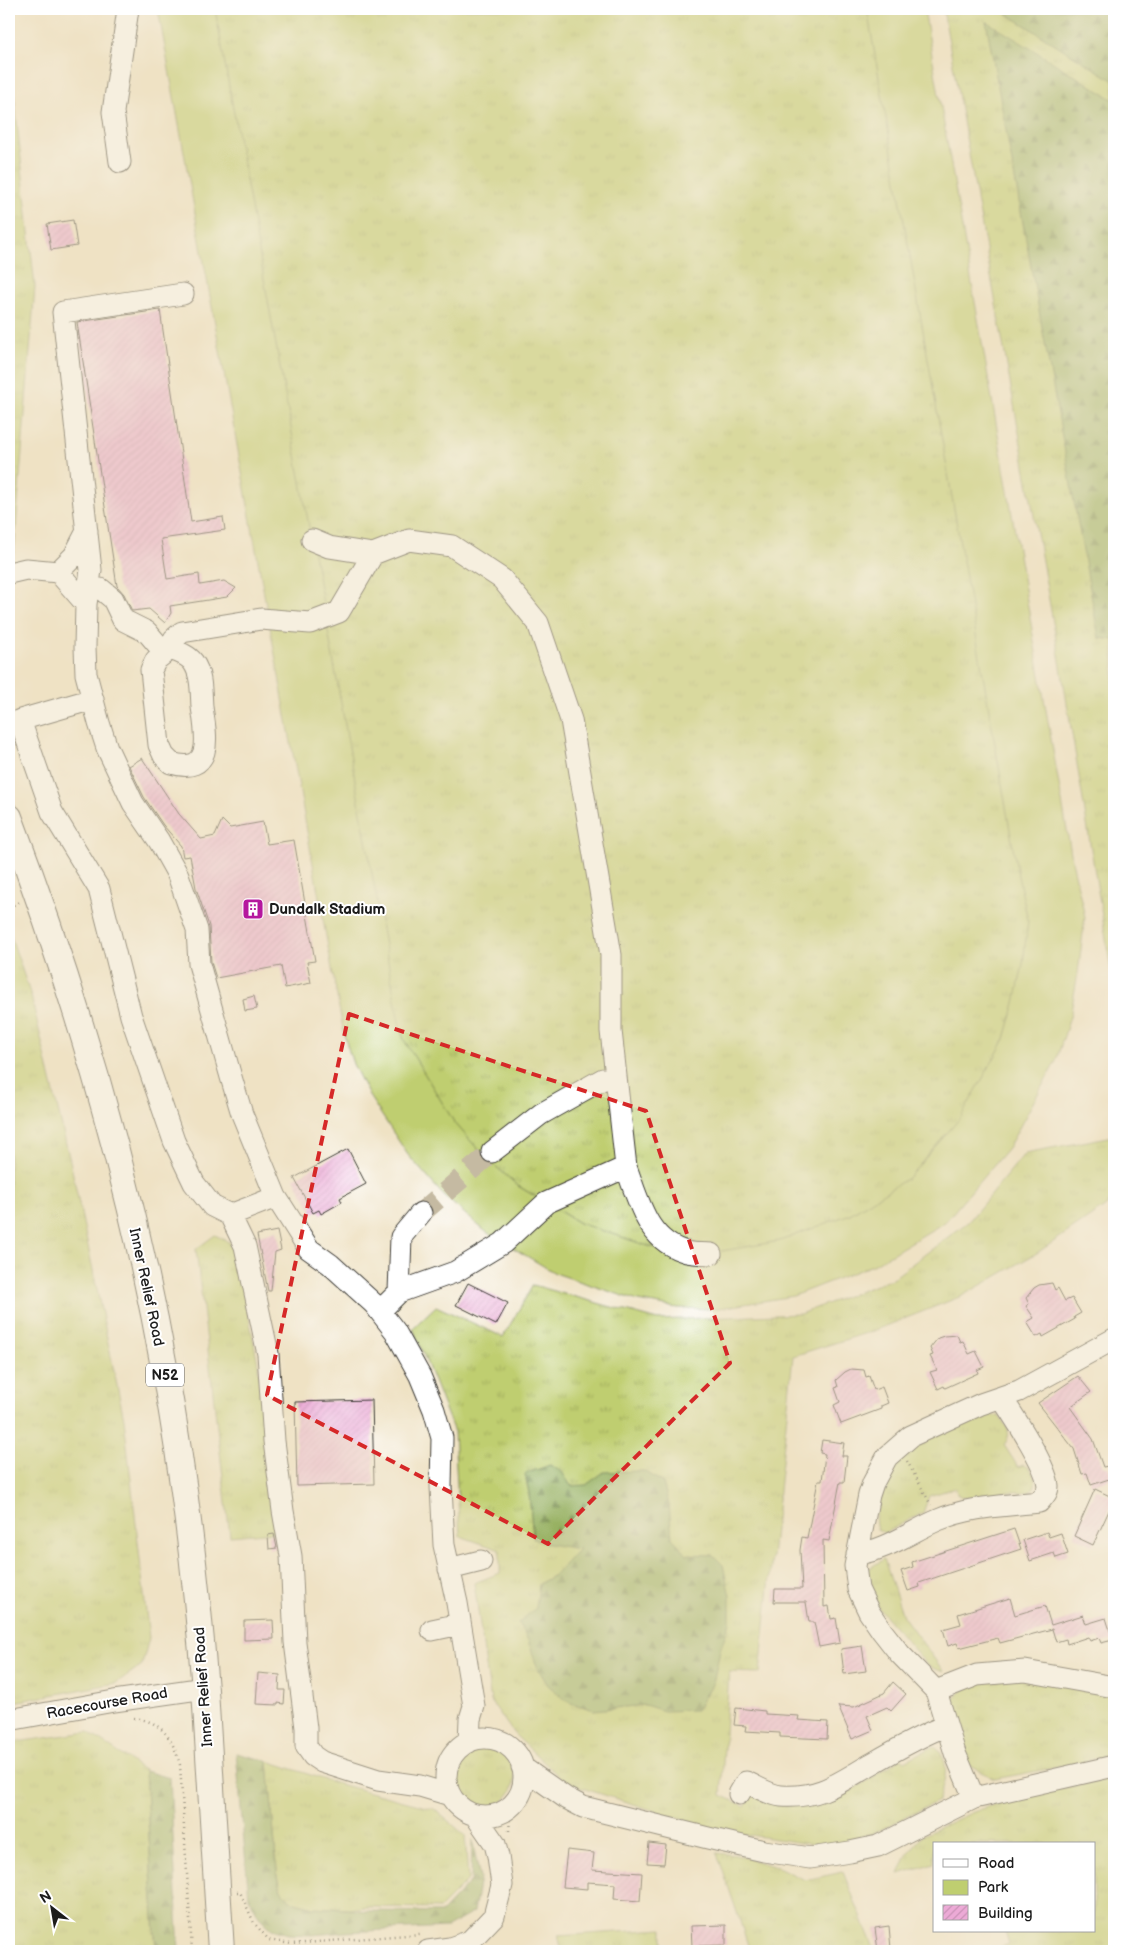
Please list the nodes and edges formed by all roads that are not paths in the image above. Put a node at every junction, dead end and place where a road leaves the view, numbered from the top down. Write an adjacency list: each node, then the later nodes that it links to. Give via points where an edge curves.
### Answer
1 (128, 9): 2 (street, via 113,112)
2 (120, 162)
3 (183, 294): 4 (street, via 63,312)
4 (87, 531): 7 (street, via 74,556); 9 (street)
5 (312, 540): 6 (street, via 329,547)
6 (372, 554): 10 (street, via 339,612 310,623 261,620 182,632); 13 (street, via 409,540 452,546 502,580 538,623 571,720 612,955 611,1031)
7 (58, 572): 8 (street, via 26,569); 9 (street)
8 (9, 573)
9 (92, 596): 10 (street, via 101,589 110,595 123,620 148,632); 11 (street, via 84,647 86,674)
10 (167, 651): 10 (street, via 156,660 151,670 159,745 171,763 191,764 204,754 206,741 198,672 188,657)
11 (93, 699): 16 (street, via 107,748 133,803 178,875 197,930 198,964 242,1114); 18 (street, via 20,720 52,812 99,889 131,1016 174,1141 194,1183 212,1206)
12 (9, 817): 30 (main road, Inner Relief Road / N52, via 43,909 102,1094 128,1196 165,1372 185,1502)
13 (616, 1077): 14 (street, via 603,1079 541,1114); 15 (street)
14 (492, 1152)
15 (626, 1167): 19 (street, via 645,1219 660,1240 687,1252); 20 (street, via 546,1203 504,1242 454,1272)
16 (276, 1197): 18 (street); 21 (street, via 309,1249 330,1264)
17 (421, 1213): 20 (street, via 400,1237)
18 (230, 1215): 40 (street, via 245,1246 268,1354 274,1441 291,1556 295,1642 306,1746 322,1762 378,1780)
19 (710, 1254)
20 (399, 1292): 21 (street)
21 (380, 1311): 26 (street, via 420,1376 442,1438 444,1545)
22 (1114, 1339): 23 (street, via 1019,1391)
23 (1001, 1397): 24 (street, via 925,1428 888,1456 873,1483); 24 (street, via 1045,1474 1046,1495 1039,1502 986,1506 938,1520)
24 (857, 1554): 31 (street, via 858,1589 868,1612 900,1654)
25 (481, 1560): 26 (street)
26 (449, 1569): 27 (street)
27 (460, 1624): 28 (street); 32 (street)
28 (432, 1630)
29 (1114, 1687): 31 (street, via 1025,1671 977,1675)
30 (205, 1688): 33 (street, Racecourse Road); 50 (main road, Inner Relief Road / N52)
31 (936, 1691): 34 (street)
32 (474, 1706): 35 (street); 36 (street)
33 (9, 1720)
34 (946, 1726): 42 (street, via 822,1792 779,1796 746,1782); 45 (street)
35 (496, 1740): 36 (street); 38 (street, via 517,1755)
36 (469, 1742): 39 (street, via 459,1748)
37 (1114, 1766): 45 (street)
38 (522, 1768): 41 (street, via 524,1780); 44 (street)
39 (446, 1769): 40 (street); 43 (street)
40 (420, 1786): 43 (street)
41 (520, 1792): 44 (street); 46 (street, via 511,1806)
42 (739, 1794)
43 (450, 1795): 47 (street, via 457,1805)
44 (566, 1798): 45 (street, via 583,1807 629,1819 810,1858 878,1846)
45 (974, 1798)
46 (502, 1812): 47 (street); 48 (street)
47 (475, 1815): 48 (street)
48 (495, 1844): 49 (street, via 502,1885 494,1916 470,1941 450,1948)
49 (425, 1942)
50 (221, 1951)

